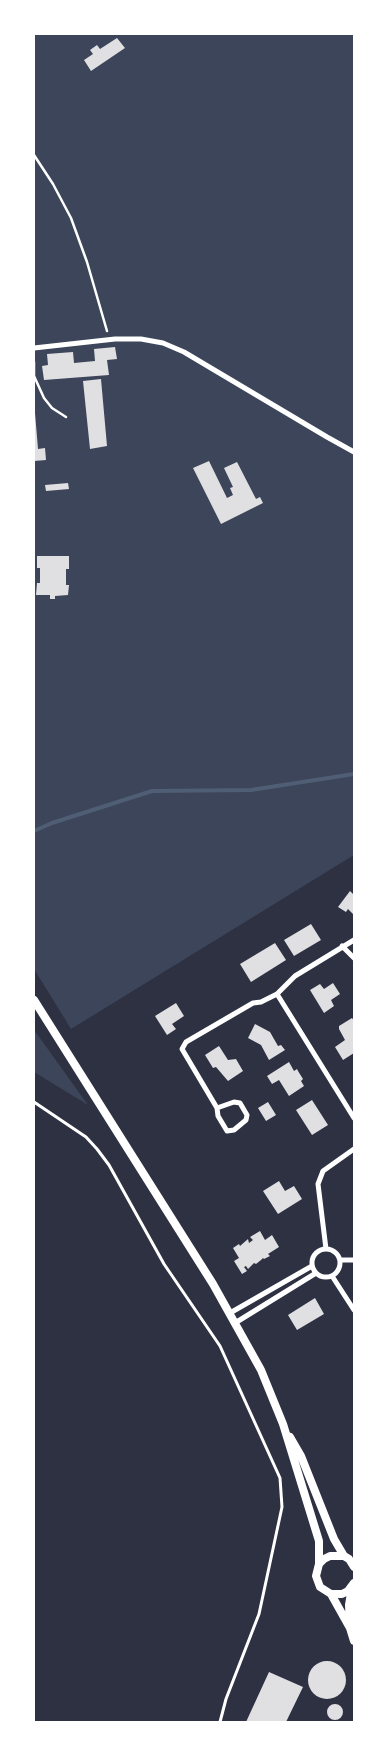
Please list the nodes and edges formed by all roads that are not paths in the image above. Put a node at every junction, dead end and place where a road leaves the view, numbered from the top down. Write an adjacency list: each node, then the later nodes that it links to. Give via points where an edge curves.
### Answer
1 (34, 348): 2 (street, via 109,340 142,339 163,343 184,352)
2 (354, 452)
3 (354, 940): 4 (street)
4 (342, 946): 5 (street); 6 (street, via 295,976)
5 (354, 958)
6 (278, 994): 9 (street, via 253,1002 186,1042 182,1049); 10 (street)
7 (34, 1000): 19 (main road)
8 (34, 1102): 29 (lane, via 86,1137 109,1165 164,1264 220,1346 280,1478 282,1507 259,1614)
9 (217, 1108): 9 (street, via 227,1131 234,1130 246,1120 247,1114 240,1103)
10 (354, 1118)
11 (354, 1149): 12 (street, via 323,1172 318,1184)
12 (326, 1249): 13 (street, via 335,1252); 15 (street, via 315,1254)
13 (340, 1260): 14 (street); 17 (street, via 339,1270)
14 (354, 1260)
15 (312, 1266): 16 (street); 19 (street)
16 (316, 1273): 17 (street); 20 (street)
17 (332, 1276): 18 (street)
18 (354, 1310)
19 (230, 1313): 20 (main road)
20 (235, 1323): 21 (main road, via 261,1370)
21 (283, 1424): 22 (main road, via 301,1456); 23 (main road, via 319,1542)
22 (344, 1556): 23 (main road, via 330,1556); 24 (main road)
23 (319, 1564): 26 (main road, via 317,1582)
24 (354, 1567)
25 (353, 1585): 26 (main road, via 342,1594); 27 (main road, via 349,1605)
26 (330, 1594): 27 (main road)
27 (350, 1628): 28 (main road)
28 (354, 1641)
29 (220, 1722)

